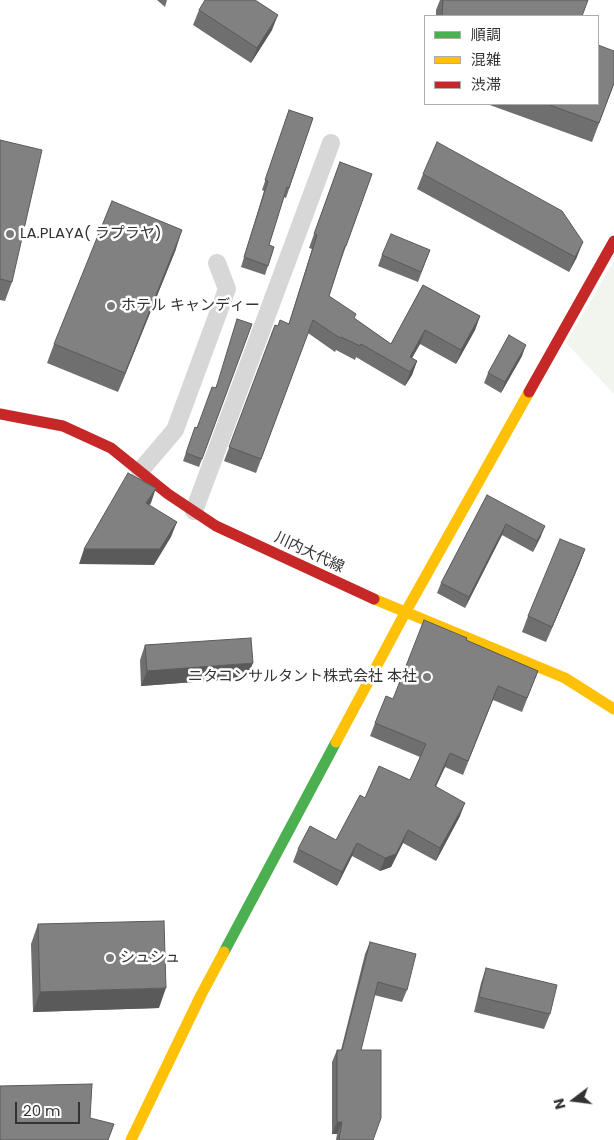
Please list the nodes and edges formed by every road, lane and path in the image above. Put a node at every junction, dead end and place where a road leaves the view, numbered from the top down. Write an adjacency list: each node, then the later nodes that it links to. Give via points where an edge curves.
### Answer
1 (331, 143): 6 (street)
2 (614, 241): 7 (street)
3 (216, 262): 5 (street, via 227,289 174,430)
4 (0, 414): 5 (street, 川内大代線, via 63,426 111,448)
5 (140, 471): 6 (street, 川内大代線)
6 (194, 511): 7 (street, 川内大代線, via 216,526)
7 (405, 613): 8 (street, 川内大代線, via 565,678); 9 (street, via 201,995)
8 (614, 709)
9 (131, 1140)

